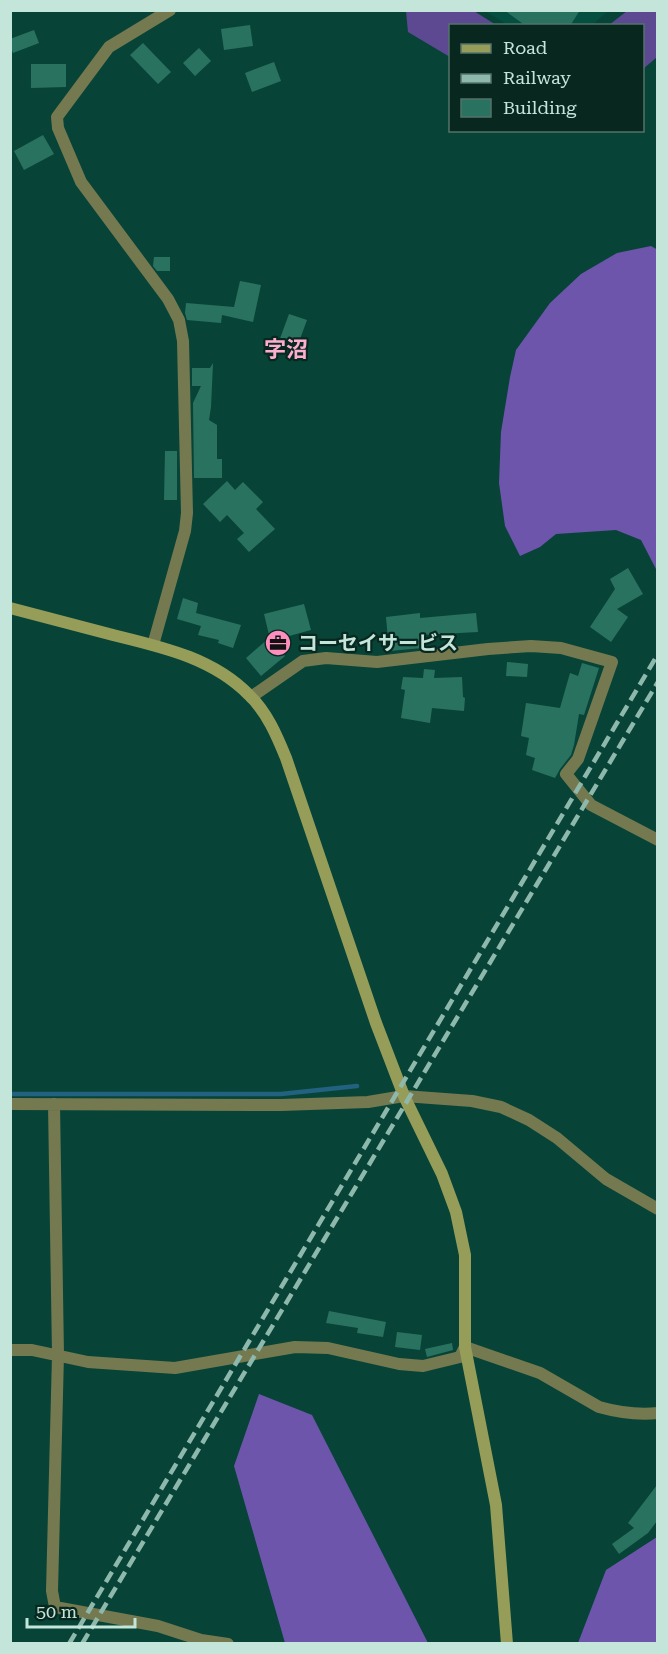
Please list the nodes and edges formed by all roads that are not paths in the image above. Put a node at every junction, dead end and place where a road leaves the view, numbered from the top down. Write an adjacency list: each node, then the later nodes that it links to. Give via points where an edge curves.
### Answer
1 (170, 10): 3 (street, via 109,47 57,117 81,182 168,299 179,320 183,341 186,522)
2 (10, 608): 3 (street)
3 (153, 645): 4 (street, via 211,666 234,680)
4 (251, 697): 5 (street, via 303,662 326,658 377,662 531,646 561,648 612,662 578,759 566,774 591,805); 6 (street, via 277,736 286,758 375,1023)
5 (657, 840)
6 (404, 1096): 8 (street, via 368,1102 281,1105); 9 (street, via 501,1107 547,1132 606,1179); 10 (street, via 456,1212 465,1255)
7 (10, 1104): 8 (street)
8 (54, 1104): 12 (street)
9 (657, 1209)
10 (465, 1347): 12 (street, via 460,1357 423,1366 306,1347 175,1368 88,1362); 13 (street, via 540,1373 599,1407); 15 (street, via 496,1505)
11 (10, 1350): 12 (street)
12 (58, 1355): 14 (street, via 52,1591 55,1607)
13 (657, 1413)
14 (228, 1644)
15 (507, 1644)

